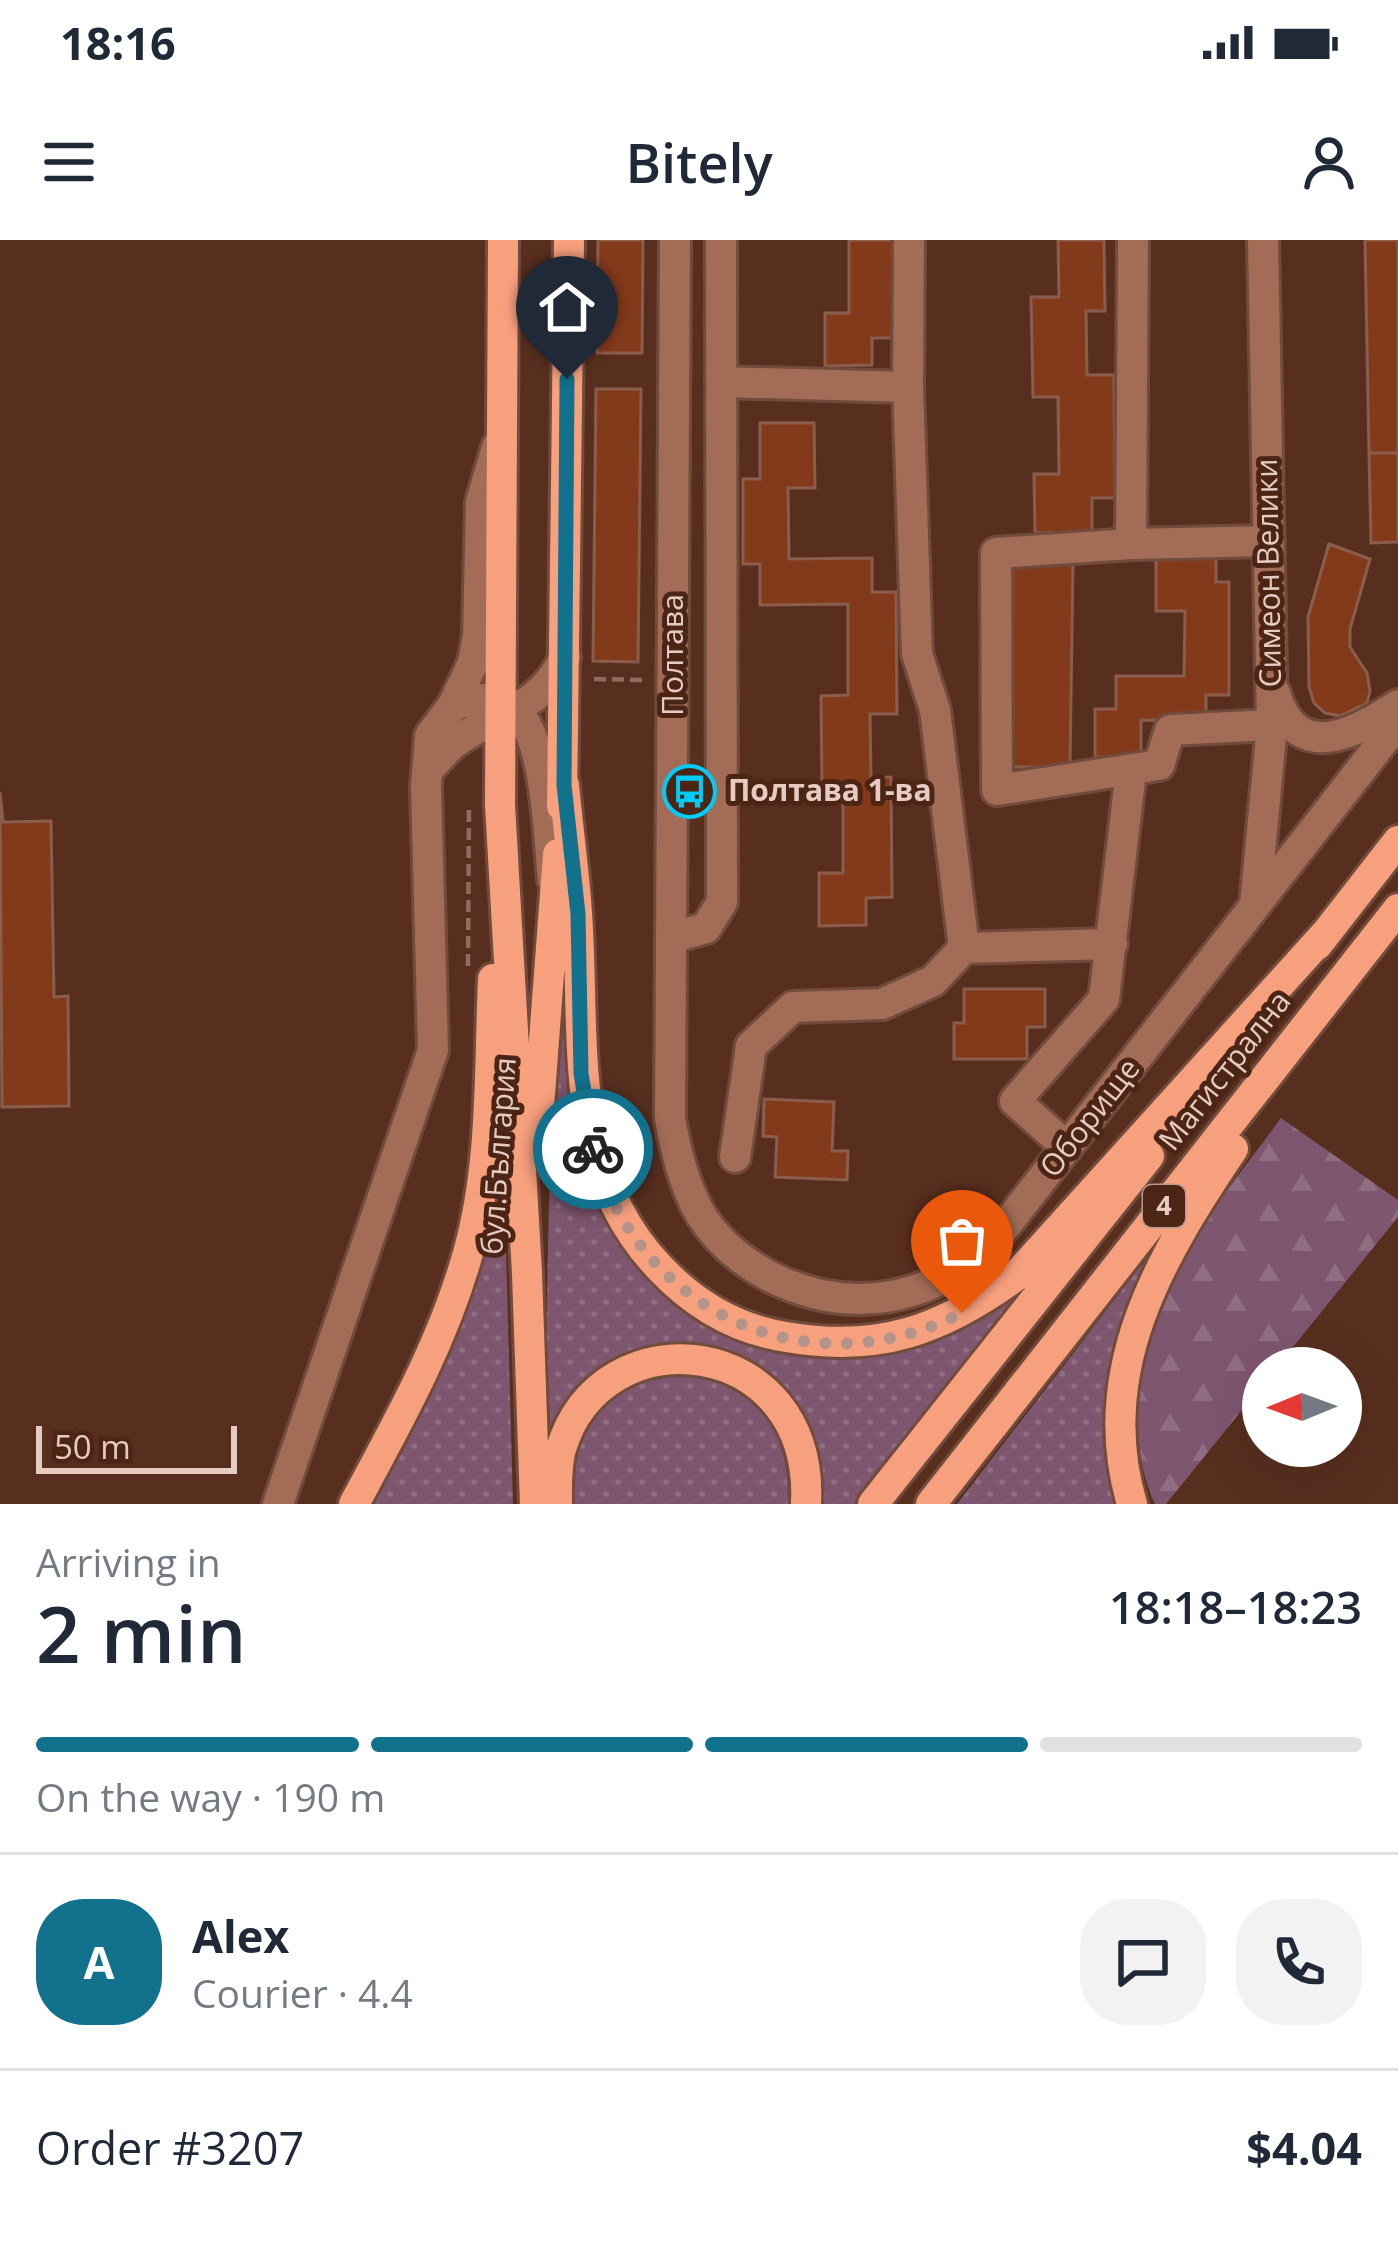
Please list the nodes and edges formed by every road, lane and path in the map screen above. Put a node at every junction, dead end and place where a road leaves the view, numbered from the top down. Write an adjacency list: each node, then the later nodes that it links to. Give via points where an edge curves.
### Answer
1 (503, 240): 10 (main road, бул.България)
2 (569, 240): 13 (main road, бул.България)
3 (675, 240): 14 (street, Полтава)
4 (721, 240): 8 (street)
5 (909, 240): 9 (street)
6 (1133, 240): 12 (street)
7 (1263, 240): 11 (street, Симеон Велики)
8 (721, 382): 9 (street); 33 (street, via 722,902 706,928)
9 (908, 387): 35 (street, via 917,654 934,710)
10 (502, 429): 16 (street, via 481,502 478,636); 18 (main road, бул.България)
11 (1269, 542): 12 (street); 15 (street, Симеон Велики)
12 (1131, 544): 24 (street, via 996,553 997,790)
13 (565, 668): 14 (path); 18 (street, via 538,696); 25 (main road, бул.България)
14 (673, 680): 33 (street, Полтава)
15 (1271, 682): 17 (street, via 1285,719 1304,734 1349,734); 20 (street, Симеон Велики)
16 (453, 705): 18 (street, via 472,700); 23 (street, via 430,736)
17 (1398, 705)
18 (505, 710): 21 (street); 22 (main road, бул.България); 29 (street, via 532,731)
19 (1398, 722): 30 (street, Оборище)
20 (1272, 725): 24 (street, via 1170,730 1159,765); 30 (street, Симеон Велики)
21 (453, 744): 22 (street, via 474,746); 23 (street)
22 (500, 767): 27 (main road, бул.България)
23 (428, 771): 42 (street, via 433,1050)
24 (1131, 771): 34 (street)
25 (564, 785): 29 (main road, бул.България); 32 (main road, via 578,914 581,1073 607,1190 676,1285 712,1312 772,1335 850,1342 920,1331 1016,1276)
26 (469, 796): 37 (path)
27 (500, 805): 41 (main road, бул.България); 43 (main road, via 486,1154 470,1250 427,1367)
28 (1398, 841): 32 (main road, 4)
29 (554, 891): 41 (main road, бул.България)
30 (1256, 905): 39 (street, Оборище)
31 (1398, 909): 36 (main road, Магистрална / 4)
32 (1327, 932): 47 (main road, 4)
33 (671, 938): 38 (street, Полтава)
34 (1112, 944): 35 (street); 39 (street, via 1104,999 1015,1101)
35 (964, 948): 40 (street, via 933,981 882,1004 793,1007 751,1046)
36 (1359, 958): 48 (main road, Магистрална / 4); 49 (main road, via 1185,1220 1147,1294 1122,1385 1121,1447)
37 (468, 984)
38 (670, 1070): 39 (street, Оборище, via 674,1141 702,1217 747,1263 822,1297 879,1300 953,1275 996,1238)
39 (1067, 1147)
40 (735, 1156)
41 (527, 1273): 44 (main road)
42 (278, 1504)
43 (354, 1504)
44 (535, 1504)
45 (557, 1504): 46 (main road, via 560,1453 587,1401 630,1371 679,1360 730,1369 775,1397 799,1439)
46 (806, 1504)
47 (873, 1504)
48 (931, 1504)
49 (1132, 1504)

